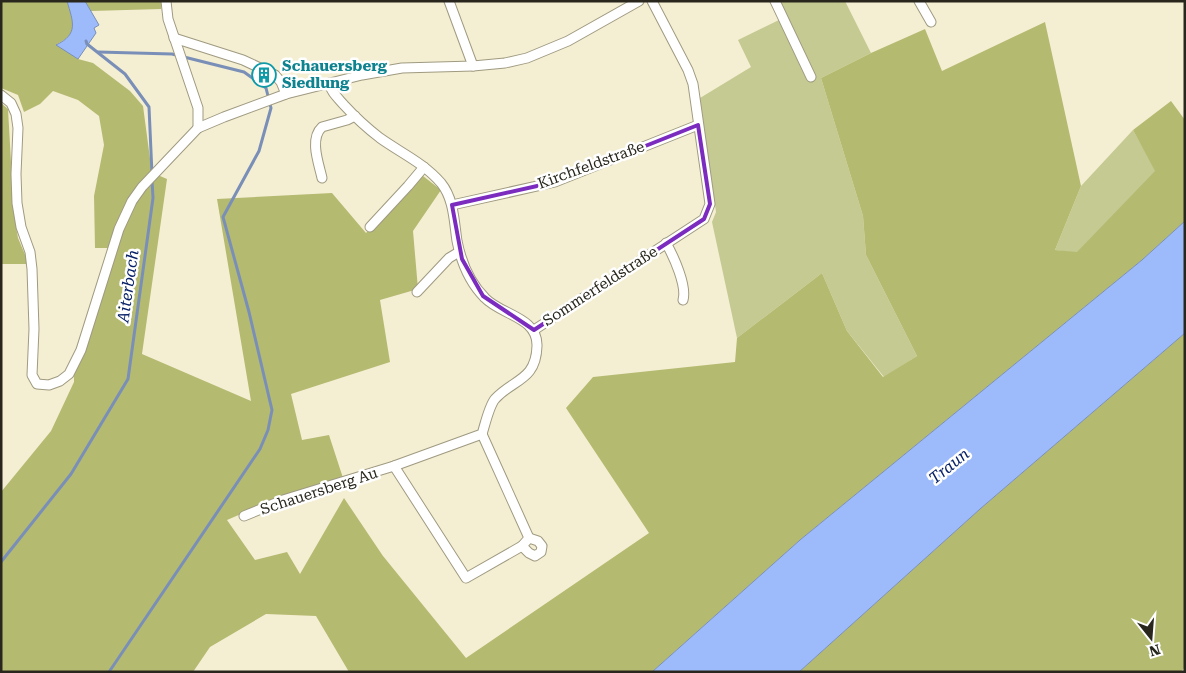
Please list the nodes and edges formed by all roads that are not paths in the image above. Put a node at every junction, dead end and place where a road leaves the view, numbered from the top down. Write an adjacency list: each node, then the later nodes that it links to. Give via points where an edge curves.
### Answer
1 (166, 1): 8 (street)
2 (449, 1): 9 (street)
3 (639, 1): 9 (street, via 546,51 505,63)
4 (652, 1): 15 (street, Sommerfeldstraße, via 688,70)
5 (775, 1): 10 (street)
6 (919, 1): 7 (street)
7 (931, 22)
8 (176, 43): 13 (street, via 242,60 275,75 280,82); 16 (street, via 198,108)
9 (473, 66): 11 (street, via 402,68)
10 (811, 78)
11 (328, 84): 13 (street); 14 (street)
12 (1, 95): 16 (street, via 11,103 18,128 17,203 32,269 32,376 37,384 49,385 69,374 81,350 119,229 132,201)
13 (282, 96): 16 (street)
14 (355, 116): 17 (street); 18 (street, via 318,130 316,145)
15 (698, 125): 19 (street, Kirchfeldstraße, via 555,182); 21 (street, Sommerfeldstraße, via 710,204 704,219)
16 (198, 128)
17 (424, 167): 19 (street, via 442,184); 20 (street)
18 (322, 178)
19 (452, 205): 22 (street)
20 (370, 227)
21 (666, 243): 24 (street, Sommerfeldstraße, via 685,293); 25 (street, Sommerfeldstraße)
22 (460, 252): 23 (street, via 449,258); 25 (street, via 468,274 483,296)
23 (417, 292)
24 (683, 300)
25 (534, 330): 26 (street, via 538,344 535,361 527,376 494,400)
26 (482, 434): 27 (street, Schauersberg Au); 29 (street)
27 (394, 466): 28 (street, Schauersberg Au, via 283,500); 30 (street, Schauersberg Au, via 466,578)
28 (244, 516)
29 (529, 538): 30 (street, Schauersberg Au); 30 (street, via 538,541 542,546 541,552 535,556)
30 (522, 546)

